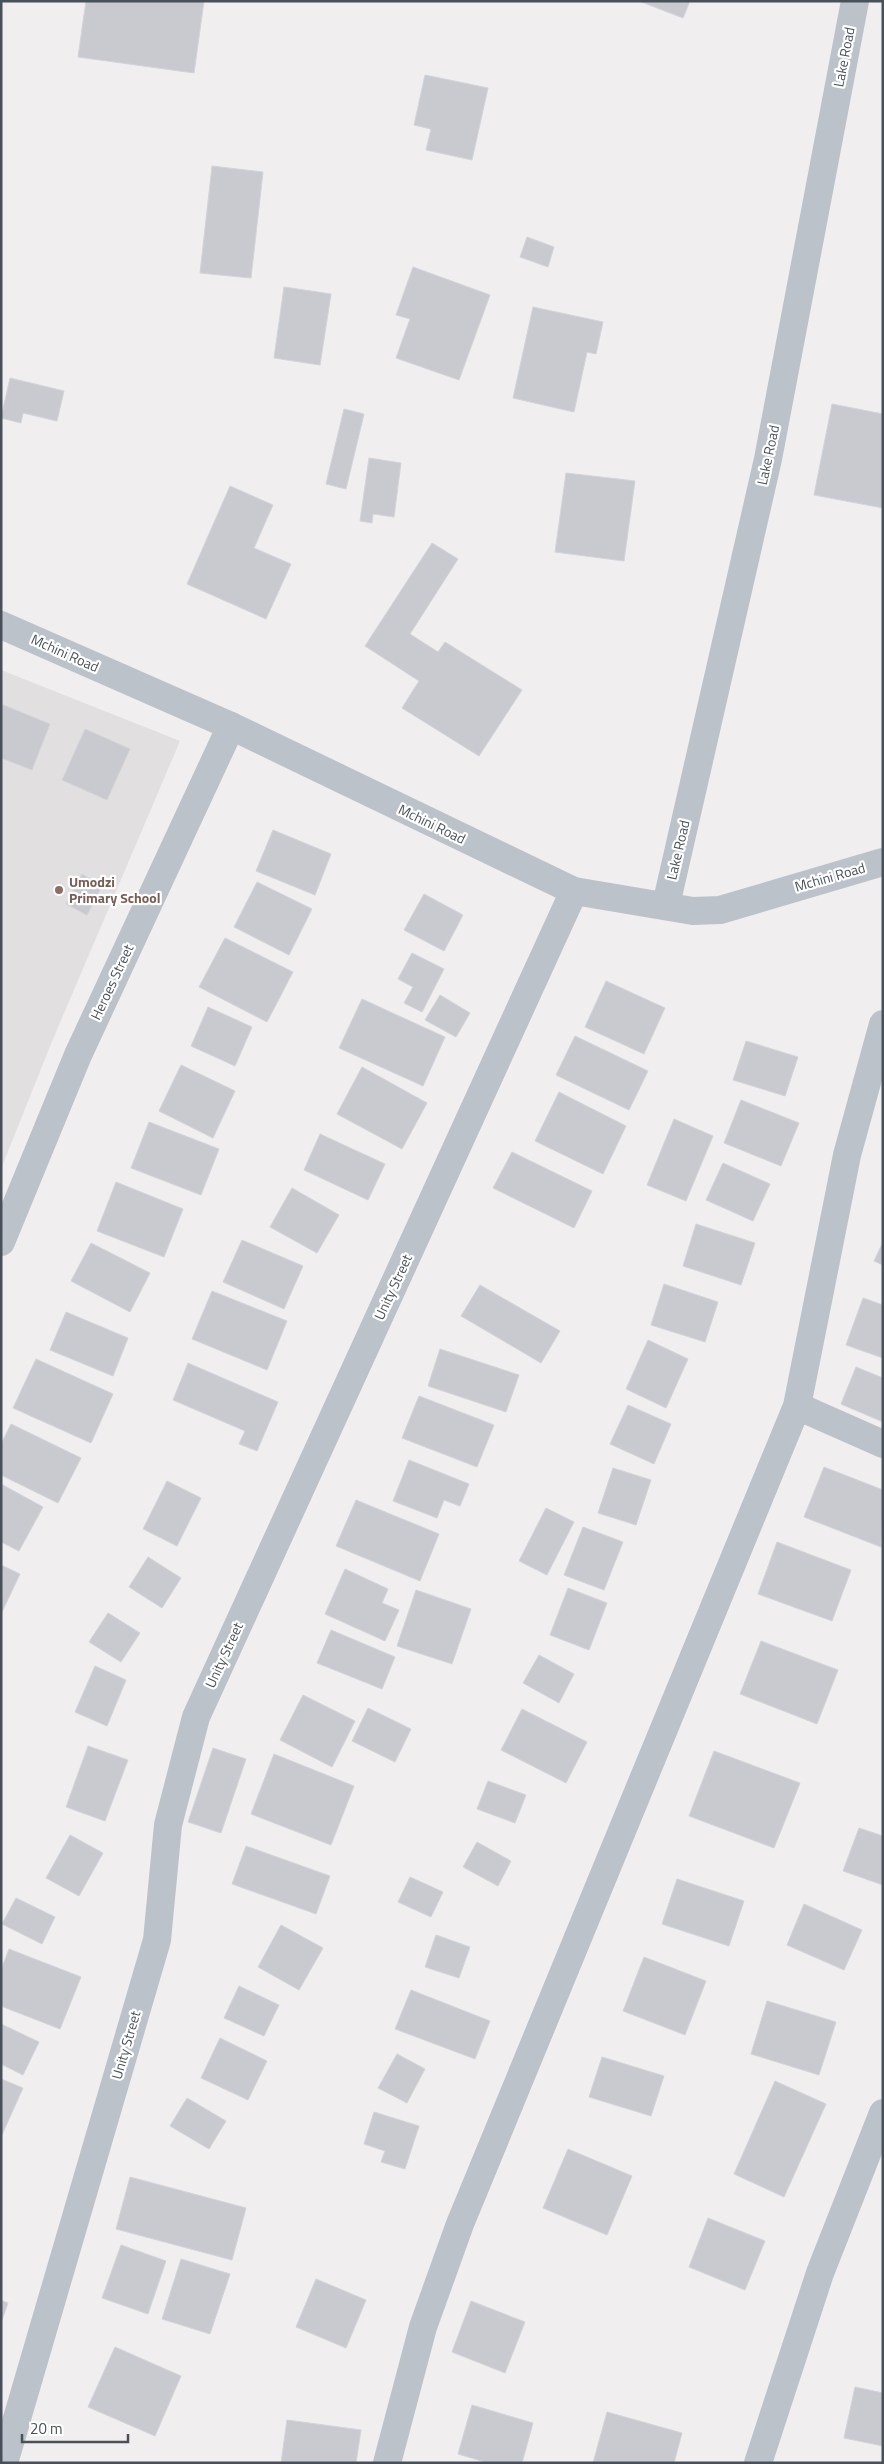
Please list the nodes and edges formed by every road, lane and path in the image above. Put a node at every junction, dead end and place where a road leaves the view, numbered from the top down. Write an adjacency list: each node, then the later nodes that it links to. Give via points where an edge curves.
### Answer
1 (854, 1): 6 (street, Lake Road, via 768,459)
2 (1, 625): 3 (street, Mchini Road)
3 (232, 726): 5 (street, Mchini Road); 8 (street, Heroes Street, via 78,1055)
4 (883, 862): 6 (street, Mchini Road, via 720,910 692,911)
5 (574, 891): 6 (street, Mchini Road); 12 (street, Unity Street, via 196,1717 168,1825 157,1940)
6 (666, 905)
7 (883, 1024): 9 (street, via 847,1155)
8 (1, 1242)
9 (797, 1406): 10 (street); 13 (street, via 460,2224 423,2327)
10 (883, 1444)
11 (883, 2113): 14 (street, via 820,2273)
12 (4, 2463)
13 (387, 2463)
14 (758, 2463)

